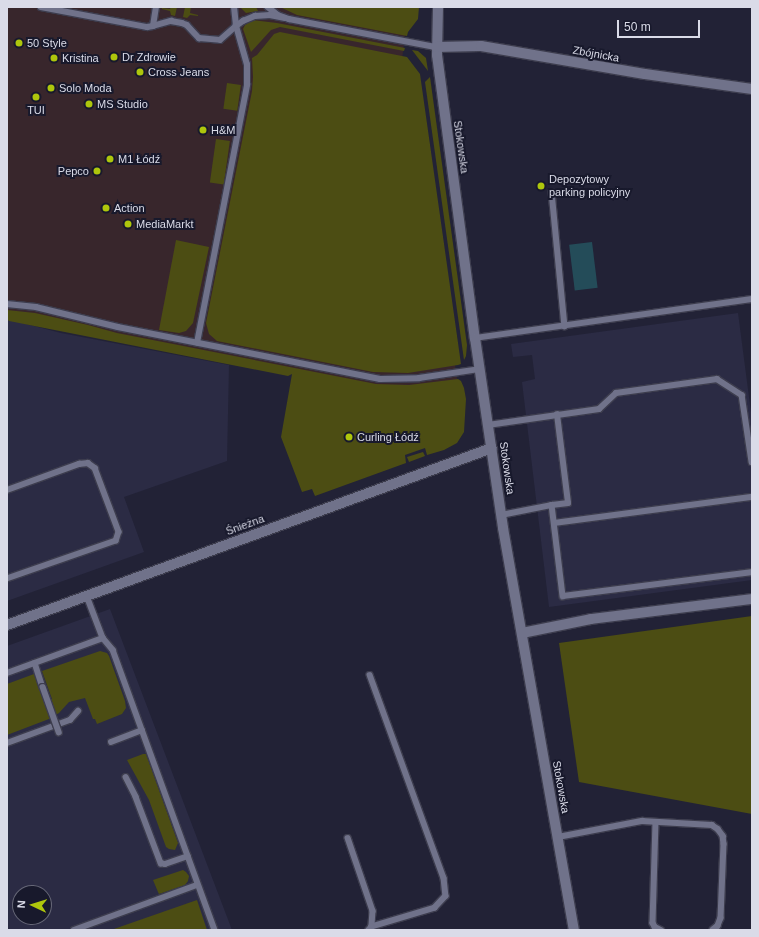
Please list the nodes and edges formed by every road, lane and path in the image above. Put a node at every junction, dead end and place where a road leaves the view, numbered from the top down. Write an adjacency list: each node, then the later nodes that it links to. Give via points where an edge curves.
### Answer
1 (41, 7): 7 (lane)
2 (156, 7): 7 (lane)
3 (234, 7): 8 (lane)
4 (268, 7): 6 (lane)
5 (438, 7): 9 (street, Stokowska)
6 (284, 18): 8 (lane, via 270,15 255,16); 9 (lane)
7 (153, 26): 8 (lane, via 171,21 182,23 200,38 217,40 224,38)
8 (236, 26): 16 (lane, via 245,56 247,85)
9 (436, 47): 10 (street, Zbójnicka, via 481,46); 15 (street, Stokowska)
10 (752, 89)
11 (552, 192): 14 (lane)
12 (752, 299): 14 (lane)
13 (7, 304): 16 (lane, via 36,307 118,328)
14 (565, 326): 15 (lane)
15 (475, 338): 17 (street, Stokowska)
16 (197, 343): 17 (lane, via 380,379 419,378)
17 (480, 369): 19 (street, Stokowska)
18 (557, 415): 19 (lane); 21 (lane, via 599,409 616,393 717,379 742,395); 24 (lane, via 568,503)
19 (488, 425): 20 (street, Stokowska)
20 (492, 448): 25 (street, Stokowska); 29 (street, Śnieżna)
21 (752, 462)
22 (7, 490): 28 (lane, via 88,463 95,468 119,532 116,540)
23 (752, 497): 26 (lane)
24 (552, 505): 25 (lane); 26 (lane)
25 (501, 514): 32 (street, Stokowska)
26 (554, 523): 27 (lane, via 563,596)
27 (752, 572)
28 (7, 580)
29 (87, 596): 31 (street, Śnieżna); 33 (lane)
30 (752, 599): 32 (street, via 591,619)
31 (7, 625)
32 (522, 633): 44 (street, Stokowska)
33 (103, 638): 34 (lane); 38 (lane, via 112,650)
34 (35, 663): 35 (lane); 39 (lane, bridge)
35 (7, 673)
36 (370, 675): 48 (lane, via 444,878 446,896 435,908)
37 (78, 711): 41 (lane, via 70,720)
38 (142, 730): 40 (lane); 46 (lane)
39 (59, 732)
40 (110, 742)
41 (7, 743)
42 (126, 778): 46 (lane, via 136,797 161,863)
43 (656, 822): 44 (lane, via 633,822); 52 (lane, via 653,923); 53 (lane, via 712,825 723,836 721,918)
44 (558, 837): 51 (street, Stokowska)
45 (348, 838): 48 (lane, via 373,911)
46 (188, 856): 47 (lane)
47 (197, 885): 49 (lane); 50 (lane)
48 (371, 929)
49 (74, 930)
50 (215, 930)
51 (574, 930)
52 (661, 930)
53 (713, 930)

